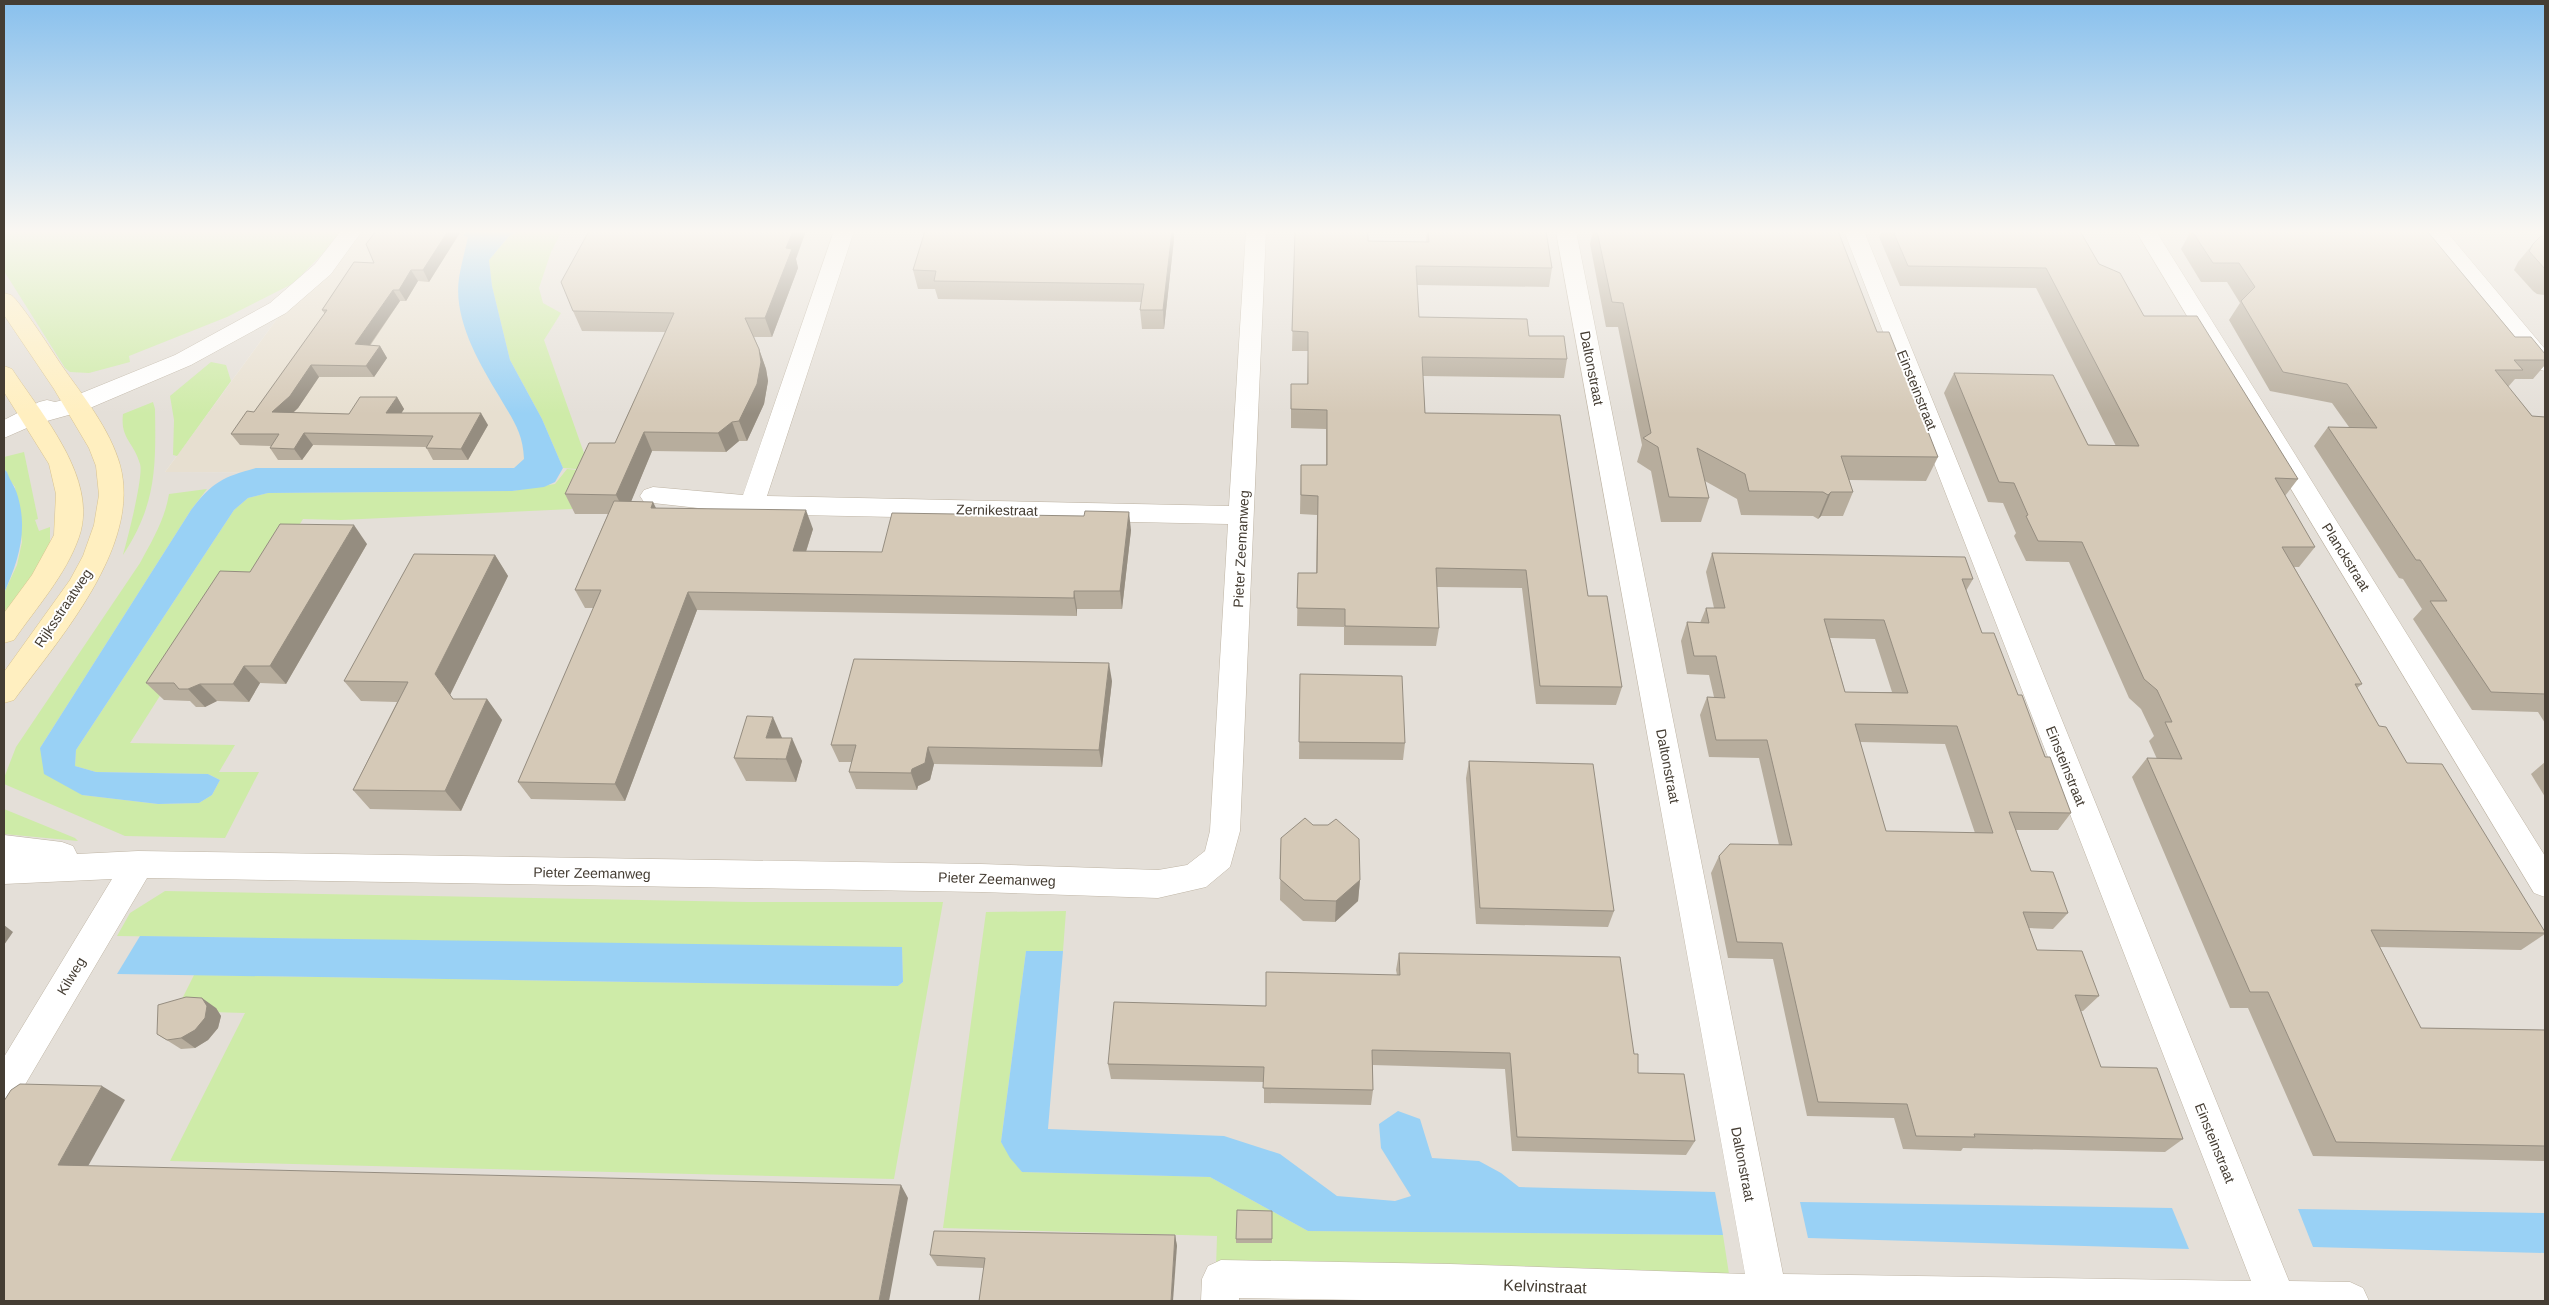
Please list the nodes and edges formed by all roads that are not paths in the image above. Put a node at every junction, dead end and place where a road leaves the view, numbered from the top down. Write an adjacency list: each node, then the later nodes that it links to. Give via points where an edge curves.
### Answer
1 (298, 292): 11 (street, via 278,308 184,360)
2 (824, 292): 15 (street)
3 (1253, 292): 16 (street, Pieter Zeemanweg)
4 (1578, 292): 25 (street, Daltonstraat)
5 (1878, 292): 26 (street, Einsteinstraat)
6 (2183, 292): 22 (street, Planckstraat)
7 (2485, 292): 9 (street)
8 (4, 300): 11 (main road, Rijksstraatweg, via 44,353)
9 (2545, 364)
10 (4, 374): 12 (main road)
11 (72, 400): 12 (street); 18 (main road, Rijksstraatweg, via 93,432 108,466 109,518 102,542 83,582)
12 (31, 417): 13 (street); 17 (main road, via 61,464 69,494 70,519 61,550)
13 (4, 430)
14 (653, 496): 15 (street, Zernikestraat)
15 (752, 505): 16 (street, Zernikestraat)
16 (1243, 515): 20 (street, Pieter Zeemanweg, via 1225,831 1219,858 1195,877 1158,884 981,878)
17 (4, 633)
18 (4, 692)
19 (4, 848): 20 (street, Pieter Zeemanweg)
20 (138, 864): 21 (street, Pieter Zeemanweg); 23 (street, Kilweg)
21 (4, 871)
22 (2545, 883)
23 (4, 1088)
24 (1220, 1290): 25 (street, Kelvinstraat, via 1450,1283)
25 (1768, 1297): 26 (street, Kelvinstraat)
26 (2277, 1300): 27 (street, Kelvinstraat)
27 (2350, 1301)

